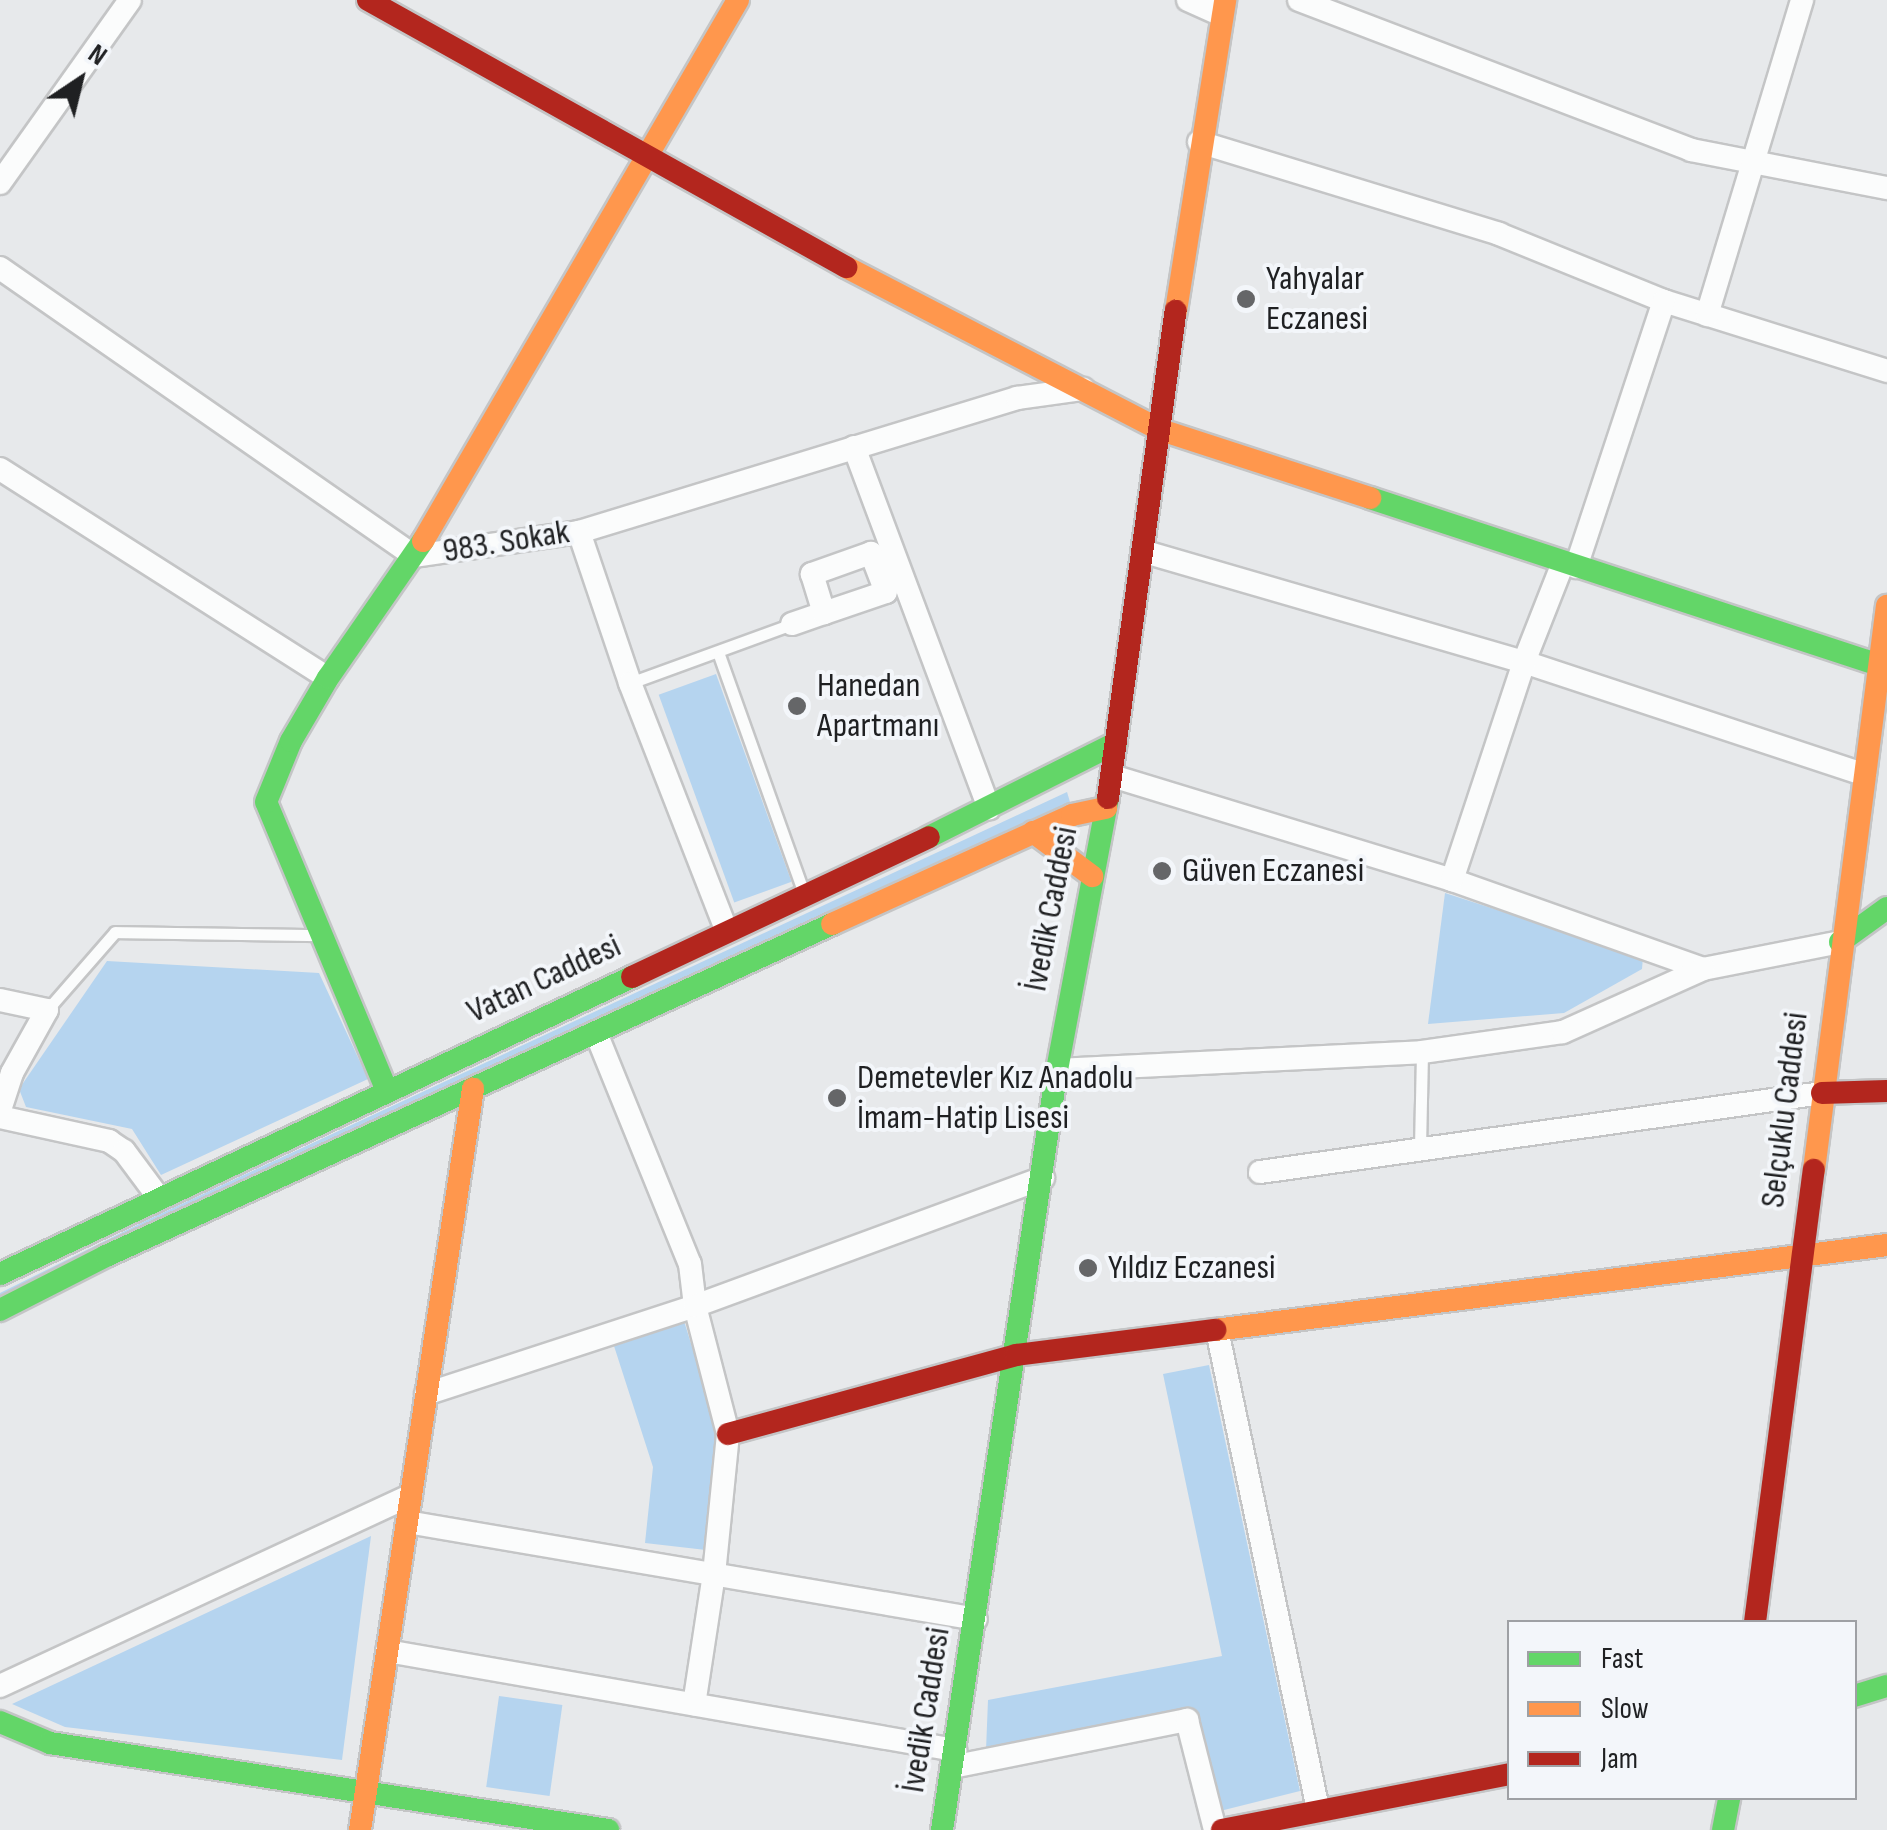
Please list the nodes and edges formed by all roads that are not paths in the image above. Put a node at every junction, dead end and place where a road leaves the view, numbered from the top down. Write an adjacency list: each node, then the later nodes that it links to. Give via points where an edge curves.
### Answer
1 (130, 0): 11 (street)
2 (368, 0): 9 (street)
3 (738, 0): 9 (street)
4 (1188, 0): 7 (street)
5 (1300, 0): 10 (street, via 1691,150)
6 (1802, 0): 10 (street)
7 (1223, 8): 8 (street, İvedik Caddesi)
8 (1198, 142): 14 (street, via 1499,234); 18 (street, İvedik Caddesi)
9 (649, 156): 17 (street, via 897,296); 23 (street)
10 (1753, 162): 12 (street); 15 (street)
11 (0, 183)
12 (1887, 188)
13 (0, 268): 23 (street, 983. Sokak)
14 (1664, 301): 15 (street); 24 (street)
15 (1707, 315): 16 (street)
16 (1887, 371)
17 (1083, 389): 18 (street); 19 (street, 983. Sokak, via 1017,398)
18 (1161, 430): 22 (street, İvedik Caddesi); 24 (street)
19 (854, 447): 21 (street, 983. Sokak); 38 (street)
20 (0, 468): 32 (street)
21 (579, 532): 23 (street, 983. Sokak); 33 (street)
22 (1145, 552): 30 (street); 34 (street, İvedik Caddesi)
23 (414, 556): 32 (street)
24 (1569, 566): 30 (street); 31 (street)
25 (1887, 606): 28 (street, Selçuklu Caddesi)
26 (824, 614): 27 (street)
27 (792, 624): 29 (lane)
28 (1885, 636): 31 (street, Selçuklu Caddesi)
29 (718, 652): 33 (lane); 42 (lane)
30 (1524, 662): 36 (street); 41 (street)
31 (1879, 666): 36 (street, Selçuklu Caddesi)
32 (328, 678): 45 (street, via 266,802)
33 (630, 683): 44 (street)
34 (1116, 743): 35 (street, İvedik Caddesi); 38 (street, Vatan Caddesi)
35 (1112, 776): 37 (street, İvedik Caddesi); 41 (street)
36 (1866, 776): 46 (street, Selçuklu Caddesi)
37 (1106, 808): 39 (street, Vatan Caddesi); 40 (street, İvedik Caddesi)
38 (989, 809): 42 (street, Vatan Caddesi)
39 (1033, 832): 40 (street); 50 (street, Vatan Caddesi)
40 (1092, 876): 52 (street, İvedik Caddesi)
41 (1452, 880): 47 (street)
42 (805, 896): 44 (street, Vatan Caddesi)
43 (1887, 908): 46 (street)
44 (727, 932): 54 (street, Vatan Caddesi)
45 (322, 935): 49 (lane, via 115,932); 54 (street)
46 (1840, 942): 47 (street); 56 (street, Selçuklu Caddesi)
47 (1704, 969): 51 (street, via 1564,1032)
48 (0, 1000): 49 (street)
49 (47, 1010): 57 (street, via 12,1073)
50 (596, 1033): 53 (street, Vatan Caddesi); 65 (street, via 690,1264)
51 (1422, 1052): 52 (street); 58 (lane)
52 (1057, 1070): 60 (street, İvedik Caddesi)
53 (473, 1090): 66 (street, Vatan Caddesi); 69 (street)
54 (387, 1092): 61 (street, Vatan Caddesi)
55 (1887, 1092): 56 (street)
56 (1822, 1093): 58 (street); 63 (street, Selçuklu Caddesi)
57 (0, 1113): 61 (street, via 109,1142 124,1151)
58 (1420, 1148): 59 (street)
59 (1260, 1172)
60 (1043, 1178): 65 (street); 68 (street, İvedik Caddesi)
61 (158, 1198): 64 (street, Vatan Caddesi)
62 (1887, 1245): 63 (street)
63 (1803, 1256): 67 (street); 75 (street, Selçuklu Caddesi)
64 (0, 1274)
65 (695, 1306): 69 (street); 70 (street)
66 (0, 1310)
67 (1217, 1330): 68 (street); 86 (street)
68 (1016, 1355): 70 (street); 74 (street, İvedik Caddesi)
69 (426, 1394): 71 (street)
70 (728, 1434): 73 (street)
71 (410, 1495): 72 (street); 77 (street)
72 (406, 1522): 73 (street); 76 (street)
73 (714, 1574): 74 (street); 80 (street)
74 (976, 1619): 82 (street, İvedik Caddesi)
75 (1755, 1620)
76 (387, 1651): 80 (street); 84 (street)
77 (0, 1686)
78 (1887, 1686): 79 (street)
79 (1857, 1695)
80 (694, 1704): 82 (street)
81 (0, 1722): 84 (street, via 50,1743)
82 (953, 1758): 89 (street, İvedik Caddesi); 90 (street, via 1187,1720)
83 (1507, 1775): 86 (street)
84 (366, 1788): 87 (street); 88 (street)
85 (1729, 1800): 91 (street)
86 (1318, 1811): 90 (street)
87 (360, 1830)
88 (608, 1830)
89 (942, 1830)
90 (1218, 1830)
91 (1723, 1830)

